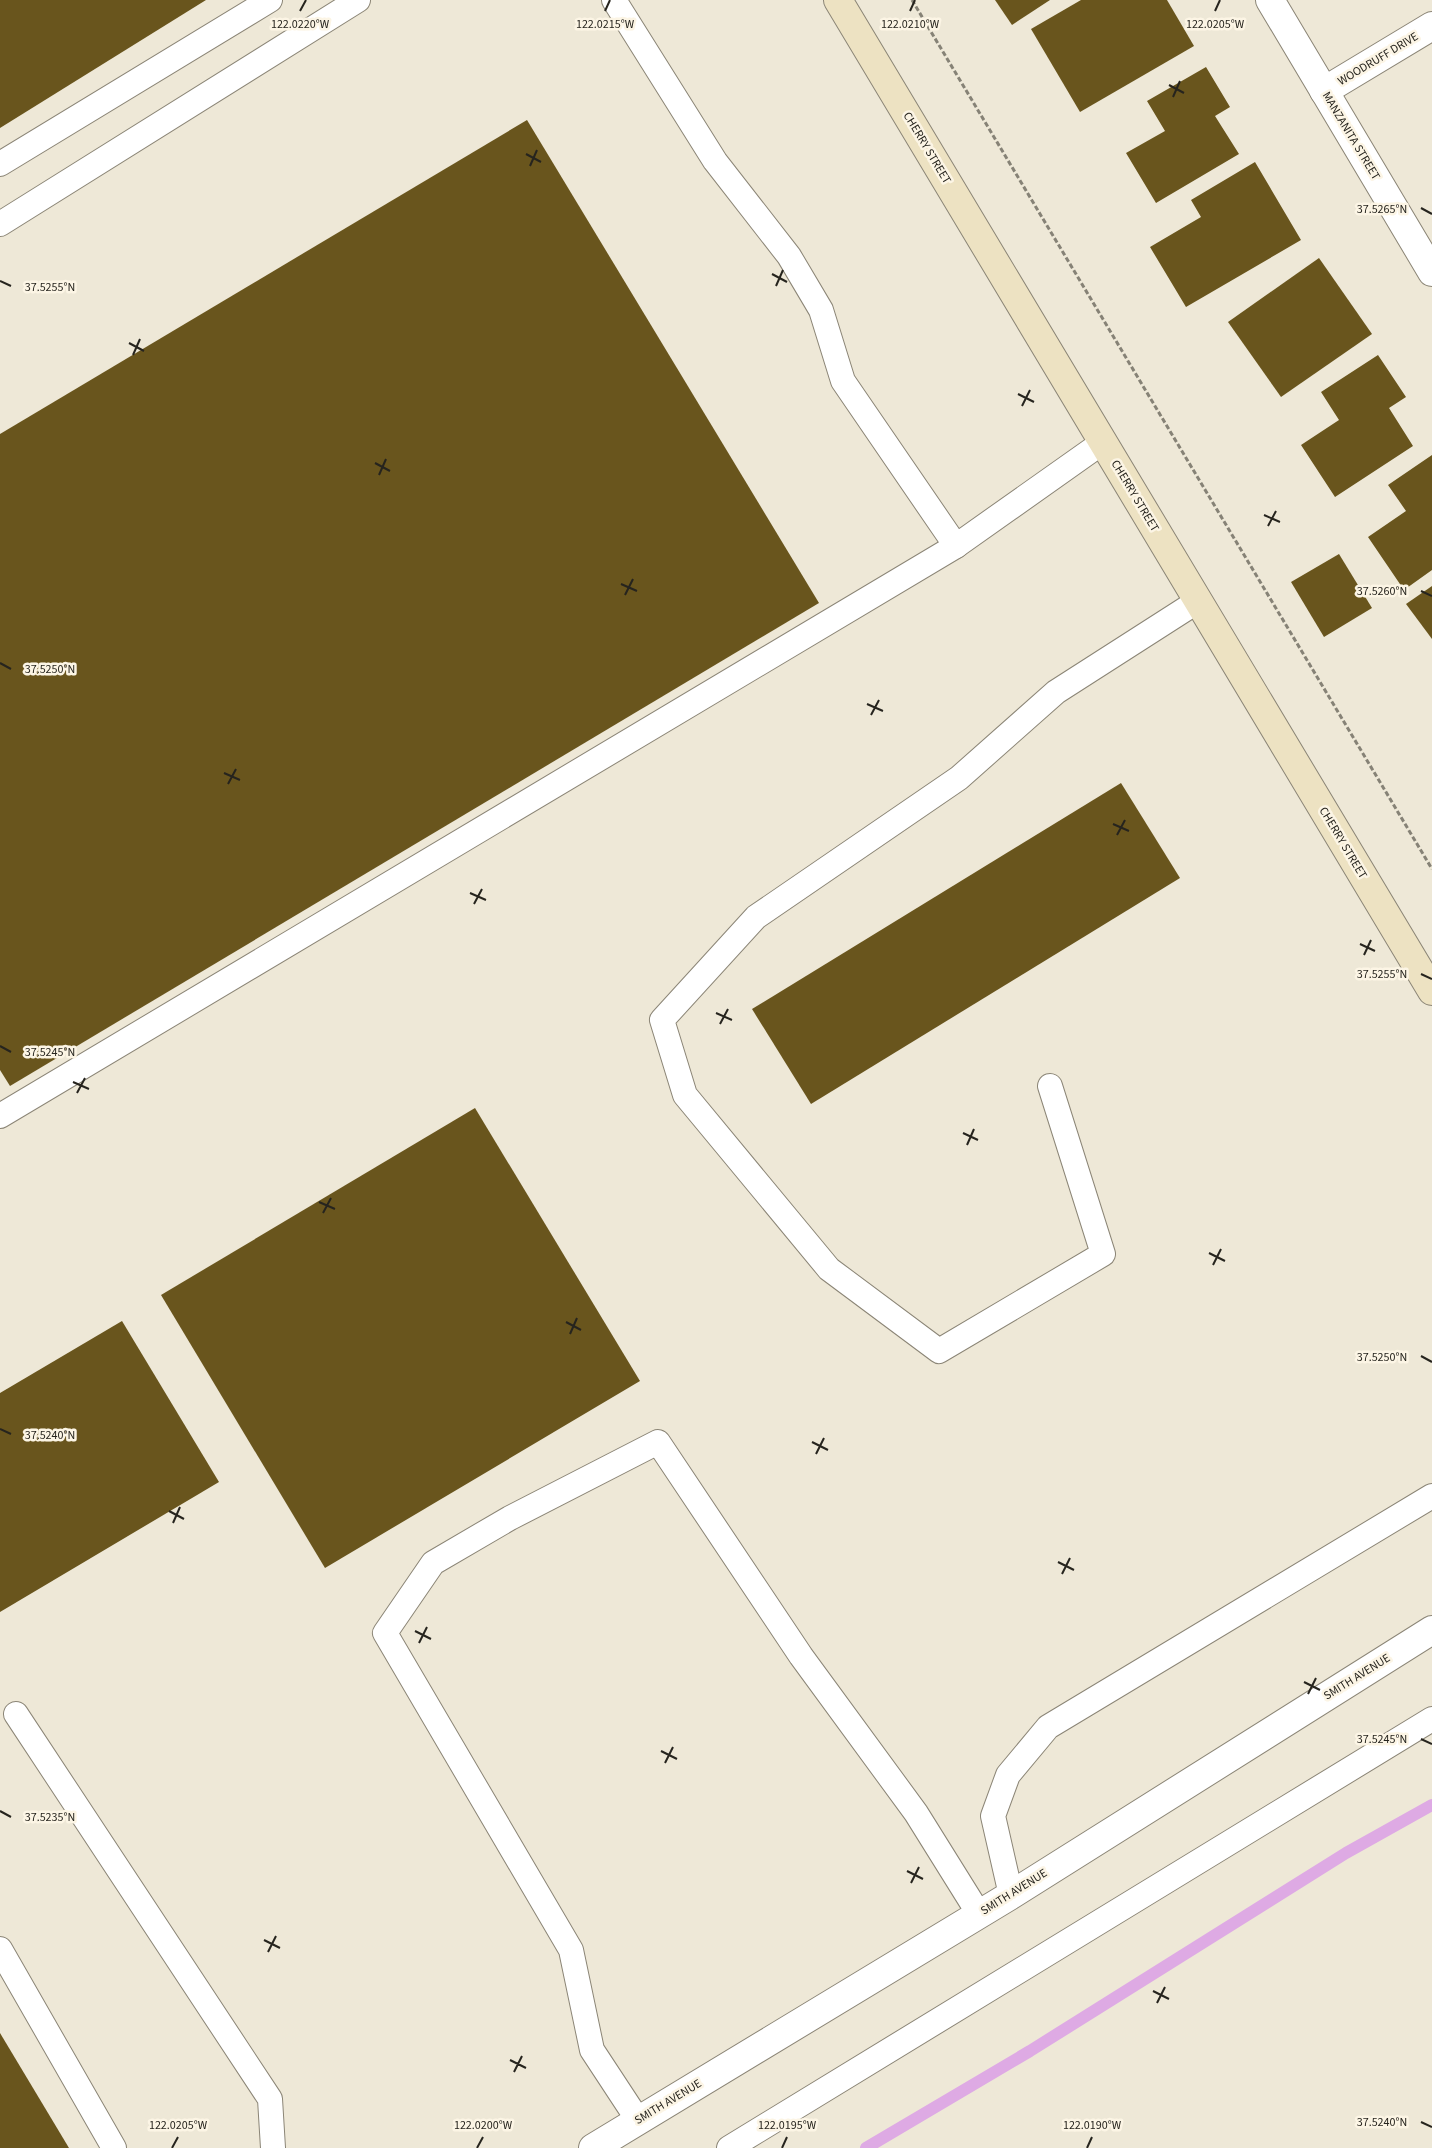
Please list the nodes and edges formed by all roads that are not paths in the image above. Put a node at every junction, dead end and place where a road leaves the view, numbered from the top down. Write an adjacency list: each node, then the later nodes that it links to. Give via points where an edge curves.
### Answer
1 (270, 0): 8 (lane)
2 (358, 0): 9 (lane)
3 (614, 0): 12 (lane, via 715,161 789,256 820,310 843,381)
4 (838, 0): 11 (street, CHERRY STREET)
5 (1270, 0): 7 (street, MANZANITA STREET)
6 (1432, 26): 7 (street, WOODRUFF DRIVE)
7 (1324, 92): 10 (street, MANZANITA STREET)
8 (0, 164)
9 (0, 224)
10 (1432, 272)
11 (1103, 442): 12 (lane); 13 (street, CHERRY STREET)
12 (956, 546): 16 (lane)
13 (1198, 601): 14 (street, CHERRY STREET); 15 (lane, via 1056,692 959,778 756,917 662,1020 685,1096 829,1269 939,1351 1103,1254)
14 (1432, 991)
15 (1050, 1086)
16 (0, 1116)
17 (1432, 1496): 21 (lane, via 1048,1726 1008,1776 992,1816)
18 (1432, 1630): 21 (street, SMITH AVENUE)
19 (16, 1714): 26 (lane, via 270,2099)
20 (1432, 1718): 28 (lane)
21 (1011, 1895): 22 (street, SMITH AVENUE)
22 (979, 1914): 24 (street, SMITH AVENUE); 24 (lane, via 916,1813 801,1656 658,1442 510,1518 433,1563 385,1633 571,1950 592,2050)
23 (0, 1949): 25 (lane)
24 (638, 2120): 27 (street, SMITH AVENUE)
25 (114, 2148)
26 (273, 2148)
27 (593, 2148)
28 (729, 2148)

